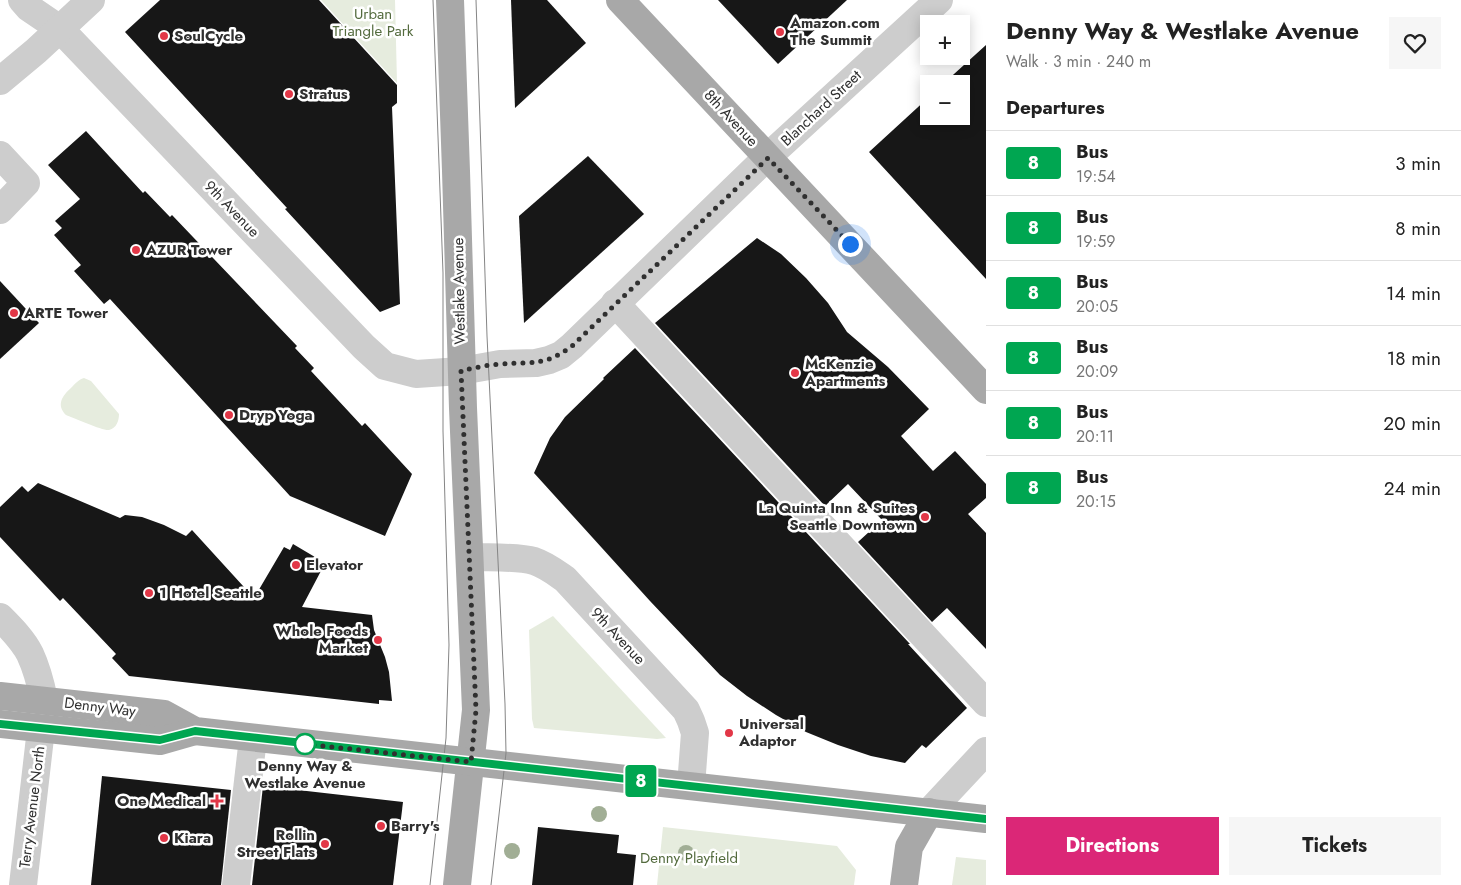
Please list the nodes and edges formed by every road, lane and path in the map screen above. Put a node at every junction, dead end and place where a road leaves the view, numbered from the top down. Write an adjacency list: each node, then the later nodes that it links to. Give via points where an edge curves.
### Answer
1 (22, 0): 6 (street, 9th Avenue)
2 (91, 0): 6 (street)
3 (450, 0): 12 (main road, Westlake Avenue)
4 (620, 0): 9 (main road, 8th Avenue)
5 (939, 0): 9 (street, Blanchard Street)
6 (60, 29): 7 (street); 12 (street, 9th Avenue, via 385,366 416,374)
7 (0, 81)
8 (0, 155): 10 (street, via 26,183)
9 (768, 158): 11 (street, Blanchard Street); 13 (main road, 8th Avenue)
10 (0, 210)
11 (615, 303): 12 (street, Blanchard Street, via 561,355 536,363 500,364); 18 (street)
12 (461, 371): 14 (main road, Westlake Avenue)
13 (986, 390)
14 (470, 557): 24 (main road, Westlake Avenue, via 476,710); 25 (street, 9th Avenue, via 532,560 565,579 686,710 695,733)
15 (0, 617): 17 (street, via 30,654)
16 (0, 696): 17 (main road, Denny Way)
17 (44, 700): 21 (main road, Denny Way, via 164,714)
18 (986, 703)
19 (0, 724): 20 (main road, Denny Way)
20 (41, 728): 21 (main road, Denny Way, via 160,740); 28 (street, Terry Avenue North)
21 (195, 731): 22 (main road, Denny Way)
22 (253, 738): 24 (main road, Denny Way); 29 (street)
23 (986, 751): 26 (street)
24 (471, 762): 25 (main road, Denny Way); 30 (main road, Westlake Avenue)
25 (691, 786): 26 (main road, Denny Way)
26 (929, 812): 27 (main road, Denny Way); 31 (main road, via 909,847)
27 (986, 819)
28 (23, 885)
29 (236, 885)
30 (457, 885)
31 (904, 885)

